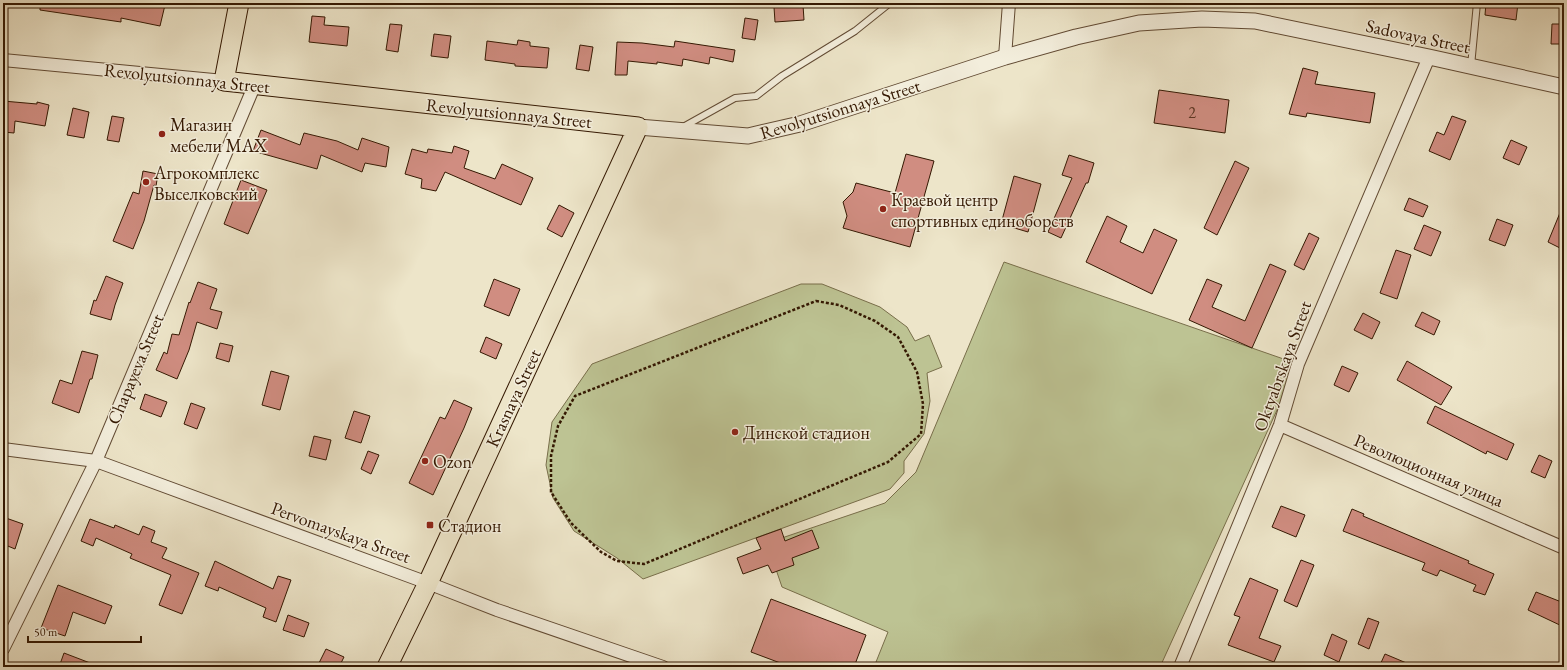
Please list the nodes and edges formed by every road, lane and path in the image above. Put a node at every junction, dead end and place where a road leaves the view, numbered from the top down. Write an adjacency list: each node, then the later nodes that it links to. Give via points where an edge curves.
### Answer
1 (239, 3): 9 (main road)
2 (890, 3): 13 (lane, via 855,32 782,76 756,96 735,98)
3 (1009, 3): 5 (street)
4 (1477, 3): 8 (lane)
5 (1005, 57): 6 (street, Sadovaya Street, via 1139,23 1202,19 1255,21); 13 (street, Revolyutsionnaya Street, via 800,124 748,136)
6 (1429, 57): 8 (street, Sadovaya Street); 14 (street, Oktyabrskaya Street, via 1298,364)
7 (3, 60): 9 (street, Revolyutsionnaya Street)
8 (1471, 66): 11 (street, Sadovaya Street)
9 (224, 81): 10 (main road, Revolyutsionnaya Street)
10 (255, 84): 12 (main road, Revolyutsionnaya Street); 16 (street, Chapayeva Street)
11 (1564, 87)
12 (638, 127): 13 (street, Revolyutsionnaya Street); 19 (main road, Krasnaya Street)
13 (677, 131)
14 (1280, 425): 17 (street, Революционная улица); 23 (street, Oktyabrskaya Street)
15 (3, 449): 16 (street, Pervomayskaya Street)
16 (96, 461): 19 (street, Pervomayskaya Street); 20 (street, Chapayeva Street)
17 (1564, 548)
18 (644, 564): 18 (path, via 617,561 601,552 571,523 551,492 551,456 558,426 574,396 816,301 839,305 875,321 898,337 917,372 923,404 921,434 888,462)
19 (428, 583): 21 (main road, Krasnaya Street); 22 (street, Pervomayskaya Street, via 497,610)
20 (3, 649)
21 (387, 667)
22 (663, 667)
23 (1180, 667)

